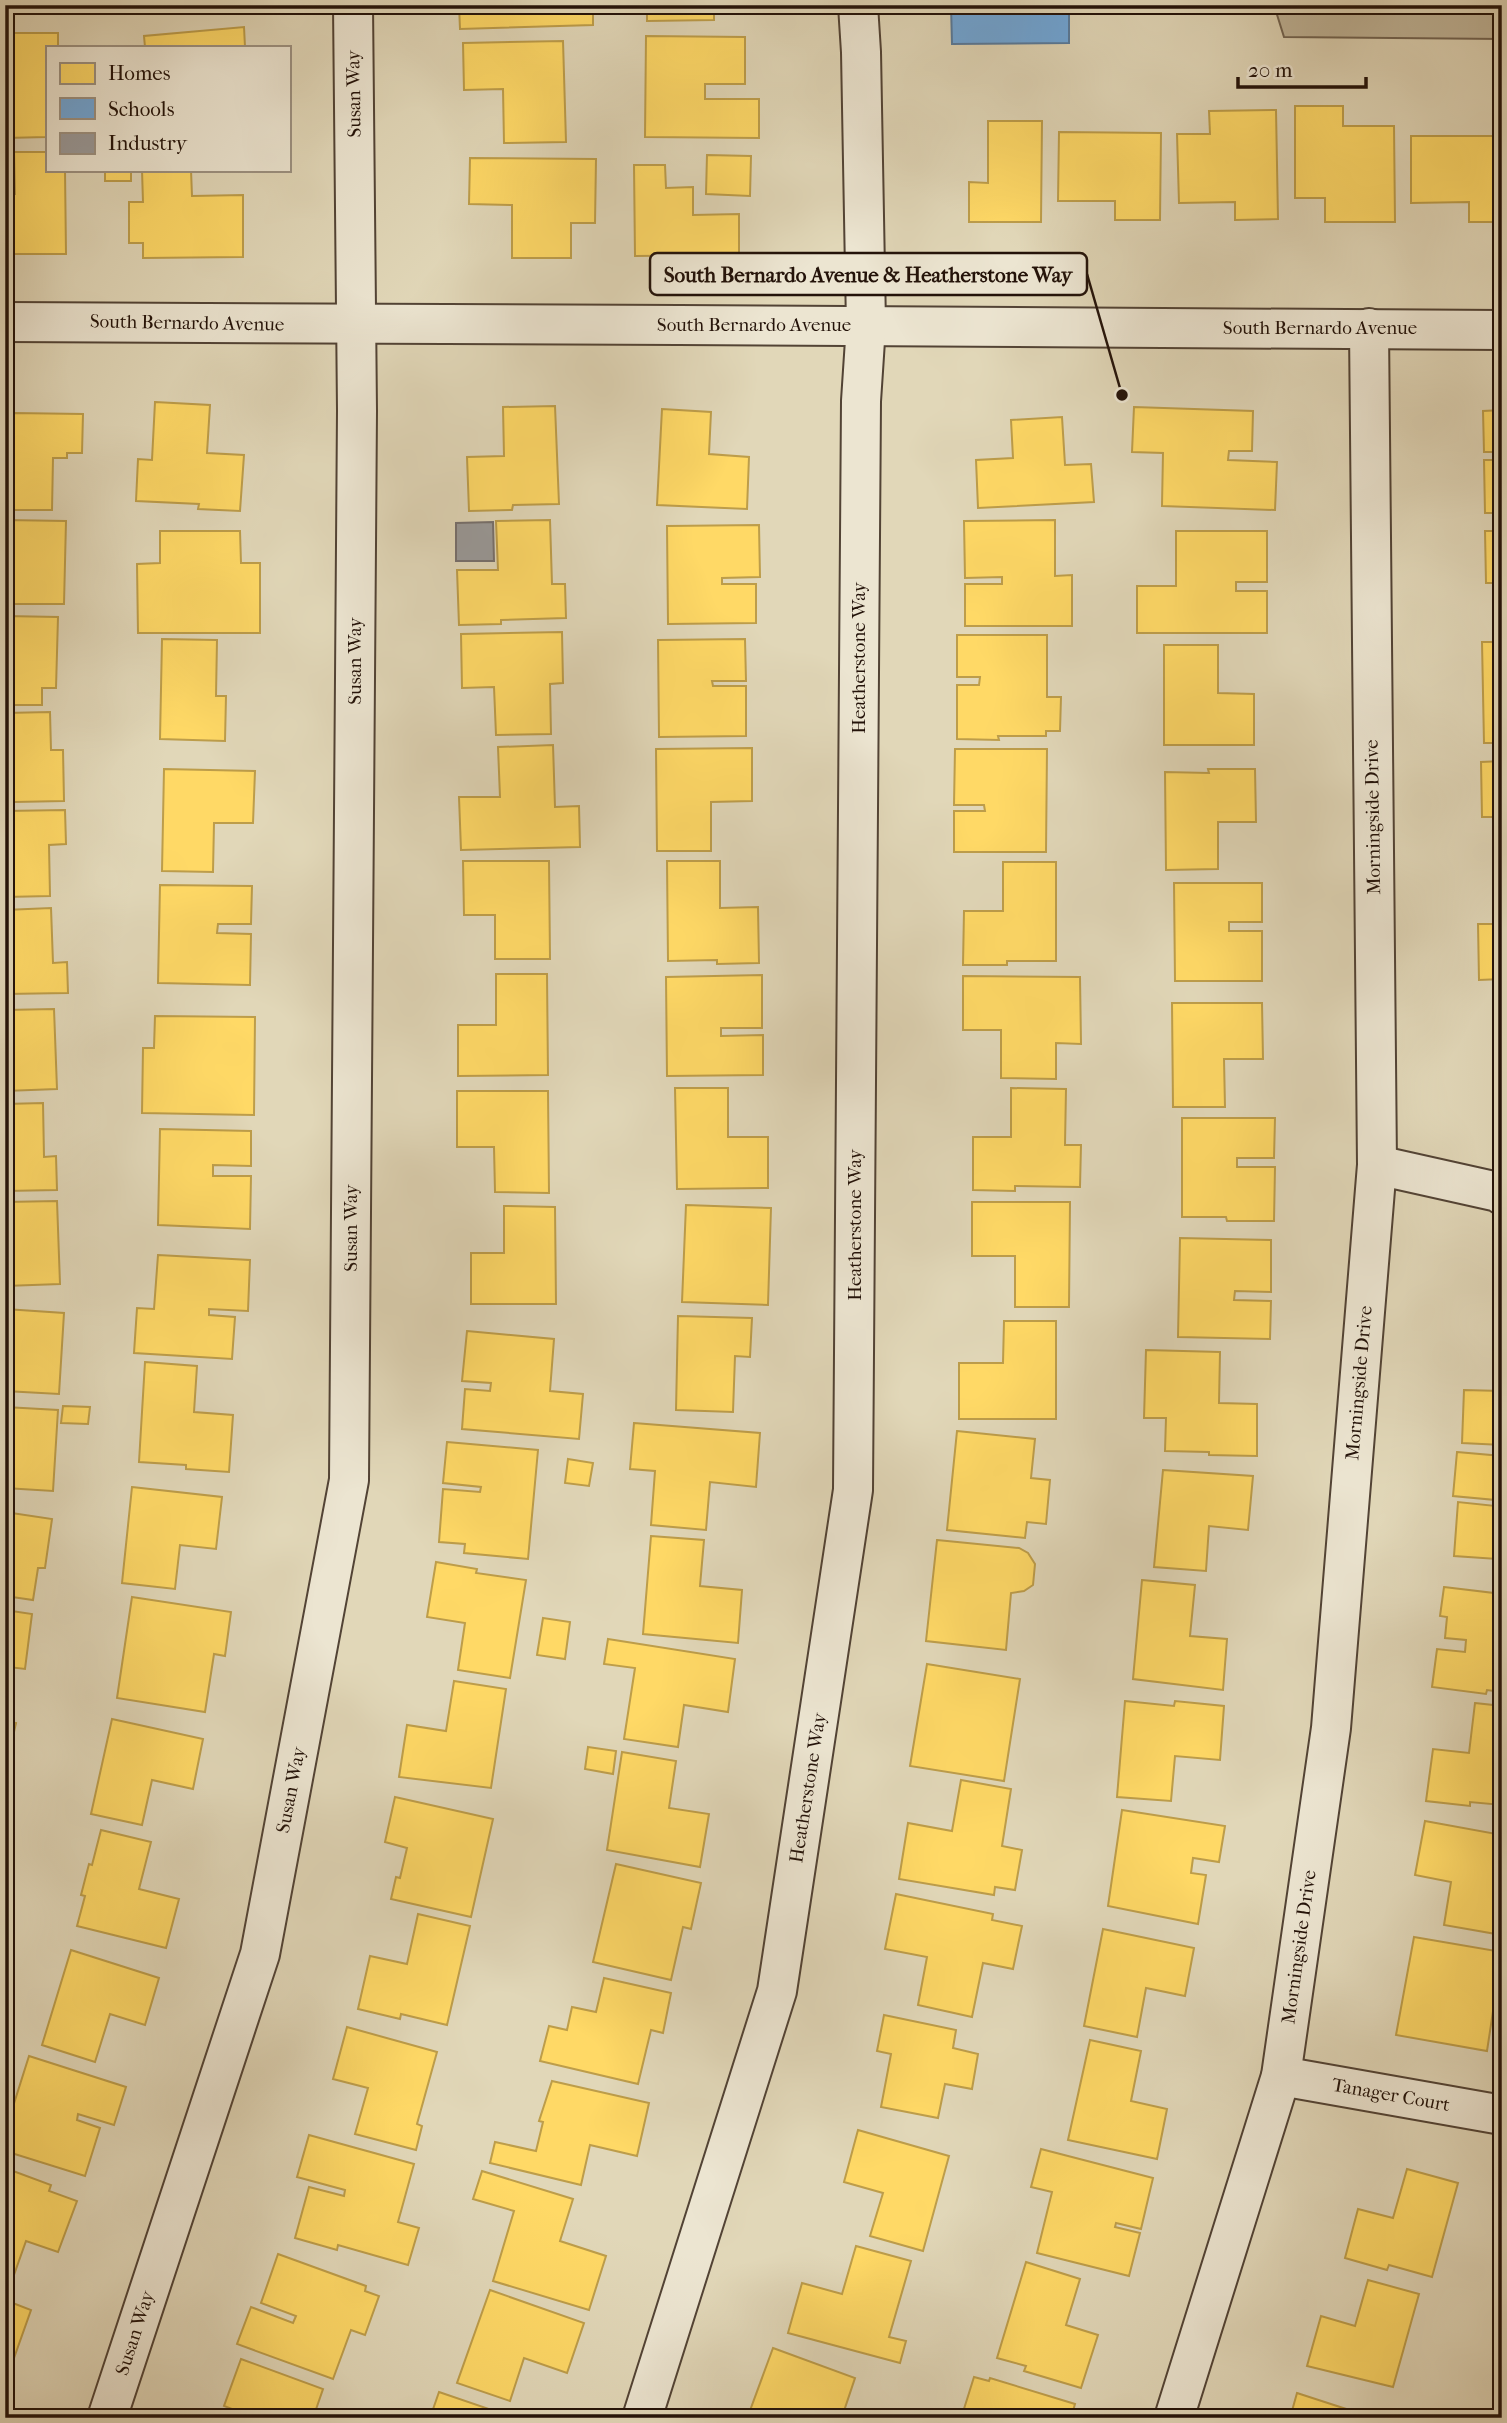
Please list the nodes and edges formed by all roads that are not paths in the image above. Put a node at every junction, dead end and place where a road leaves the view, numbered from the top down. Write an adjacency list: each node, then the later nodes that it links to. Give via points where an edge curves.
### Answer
1 (353, 5): 4 (street, Susan Way)
2 (858, 5): 5 (street, Heatherstone Way)
3 (5, 322): 4 (street, South Bernardo Avenue)
4 (357, 325): 5 (street, South Bernardo Avenue); 12 (street, Susan Way, via 349,1480 260,1954)
5 (866, 325): 6 (street, South Bernardo Avenue); 13 (street, Heatherstone Way, via 860,429 853,1490 777,1991)
6 (1369, 328): 7 (street, South Bernardo Avenue); 8 (street, Morningside Drive)
7 (1502, 330)
8 (1377, 1165): 9 (street); 10 (street, Morningside Drive, via 1331,1728)
9 (1502, 1195)
10 (1281, 2076): 11 (street, Tanager Court); 14 (street, Morningside Drive)
11 (1502, 2115)
12 (107, 2418)
13 (642, 2418)
14 (1174, 2418)

